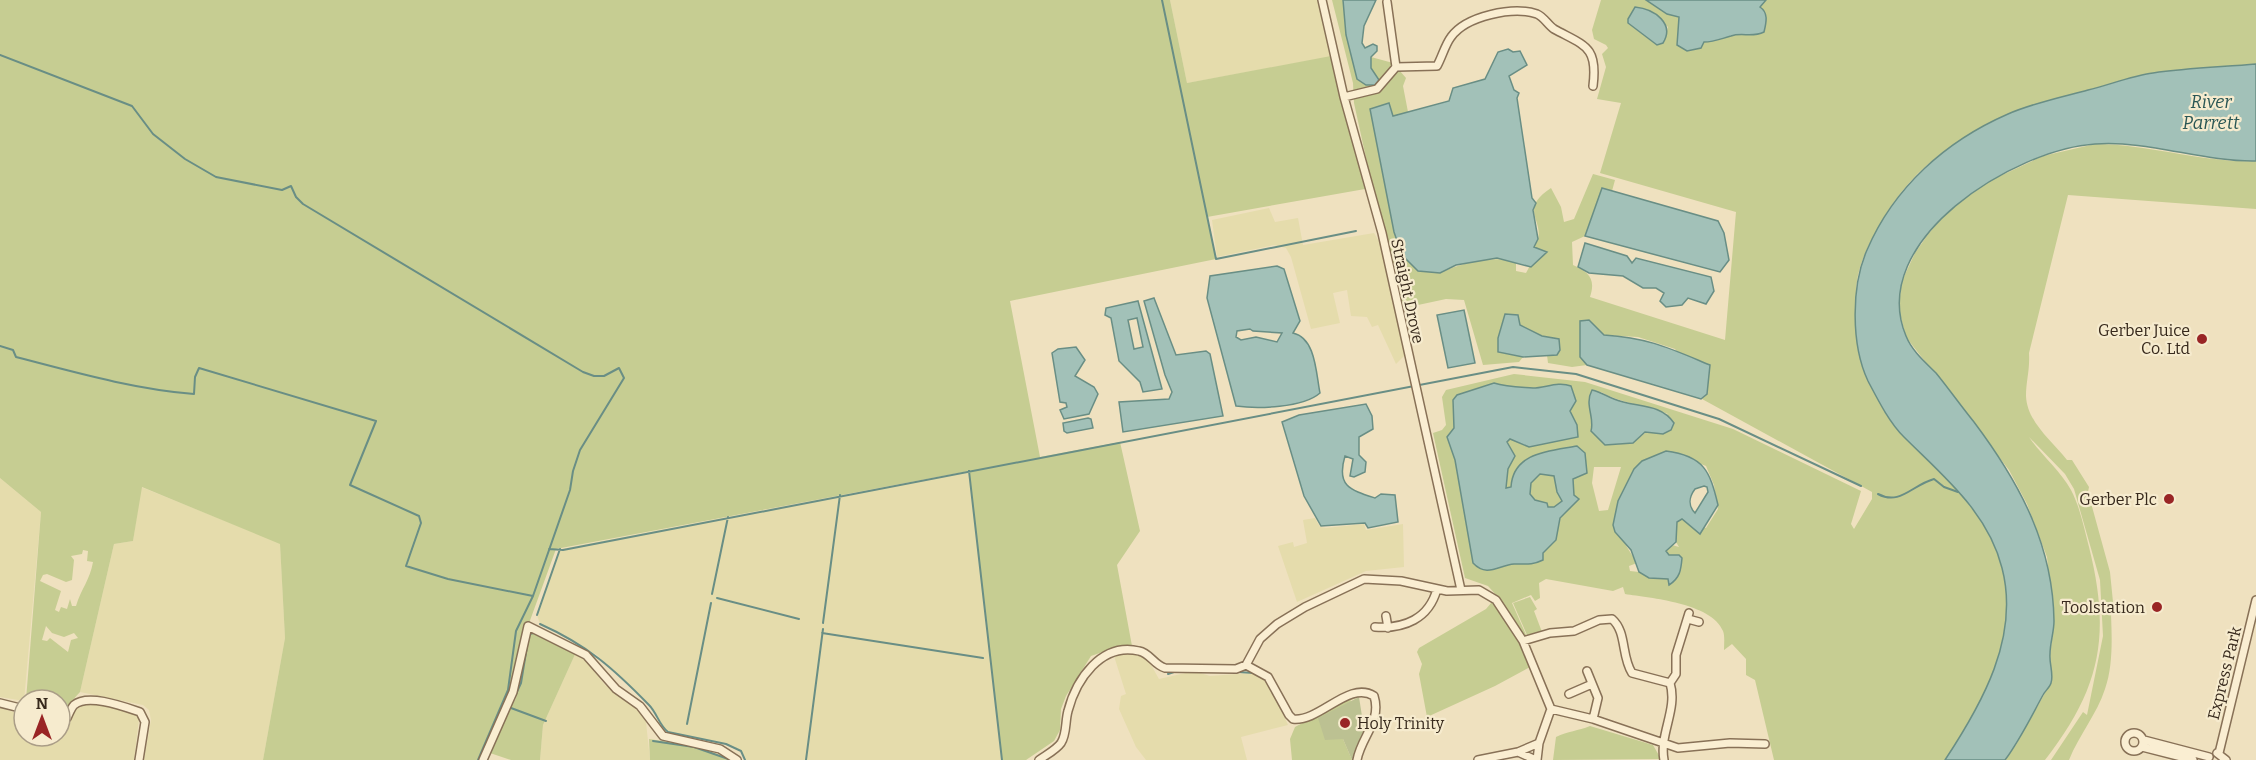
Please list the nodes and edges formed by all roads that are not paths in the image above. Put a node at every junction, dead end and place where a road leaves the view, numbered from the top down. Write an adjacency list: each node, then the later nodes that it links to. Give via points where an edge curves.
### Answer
1 (1322, 0): 5 (street, Straight Drove)
2 (1387, 2): 3 (street)
3 (1396, 67): 4 (street, via 1437,66 1458,30 1496,12 1529,12 1587,45 1596,64); 5 (street, via 1377,89)
4 (1593, 86)
5 (1344, 97): 7 (street, Straight Drove, via 1382,233)
6 (1437, 589): 7 (street); 12 (street, via 1424,614 1405,625); 14 (street, via 1380,578 1358,582 1277,624 1260,639)
7 (1461, 590): 13 (street, via 1479,590 1492,596)
8 (2256, 600): 26 (street, Express Park)
9 (1386, 616): 12 (street)
10 (1699, 622): 16 (street, via 1689,616 1676,655 1676,674)
11 (1375, 627): 12 (street)
12 (1388, 628)
13 (1523, 640): 16 (street, via 1612,619 1618,626 1632,673); 20 (street)
14 (1246, 664): 31 (street, via 1232,669 1165,668 1141,651 1106,656 1093,664 1077,690 1061,742); 32 (street, via 1268,676 1293,718 1311,716 1358,693 1374,696 1373,725)
15 (1587, 671): 17 (street)
16 (1670, 683): 23 (street, via 1672,702)
17 (1593, 684): 18 (street); 21 (street, via 1598,698)
18 (1569, 694)
19 (72, 709): 28 (street, via 84,700 140,712 145,722)
20 (1551, 709): 21 (street); 22 (street)
21 (1593, 719): 23 (street)
22 (1539, 743): 25 (street); 34 (street)
23 (1662, 744): 24 (street, via 1687,748 1730,742); 35 (street)
24 (1765, 744)
25 (1518, 752): 33 (street); 34 (street)
26 (2218, 753): 27 (street); 37 (street)
27 (2209, 759): 36 (street, via 2143,744)
28 (139, 760)
29 (483, 760): 30 (street, via 513,692 528,626 586,655 616,689 640,706 663,736 725,751)
30 (737, 760)
31 (1039, 760)
32 (1358, 760)
33 (1478, 760)
34 (1537, 760)
35 (1664, 760)
36 (2193, 760)
37 (2226, 760)

